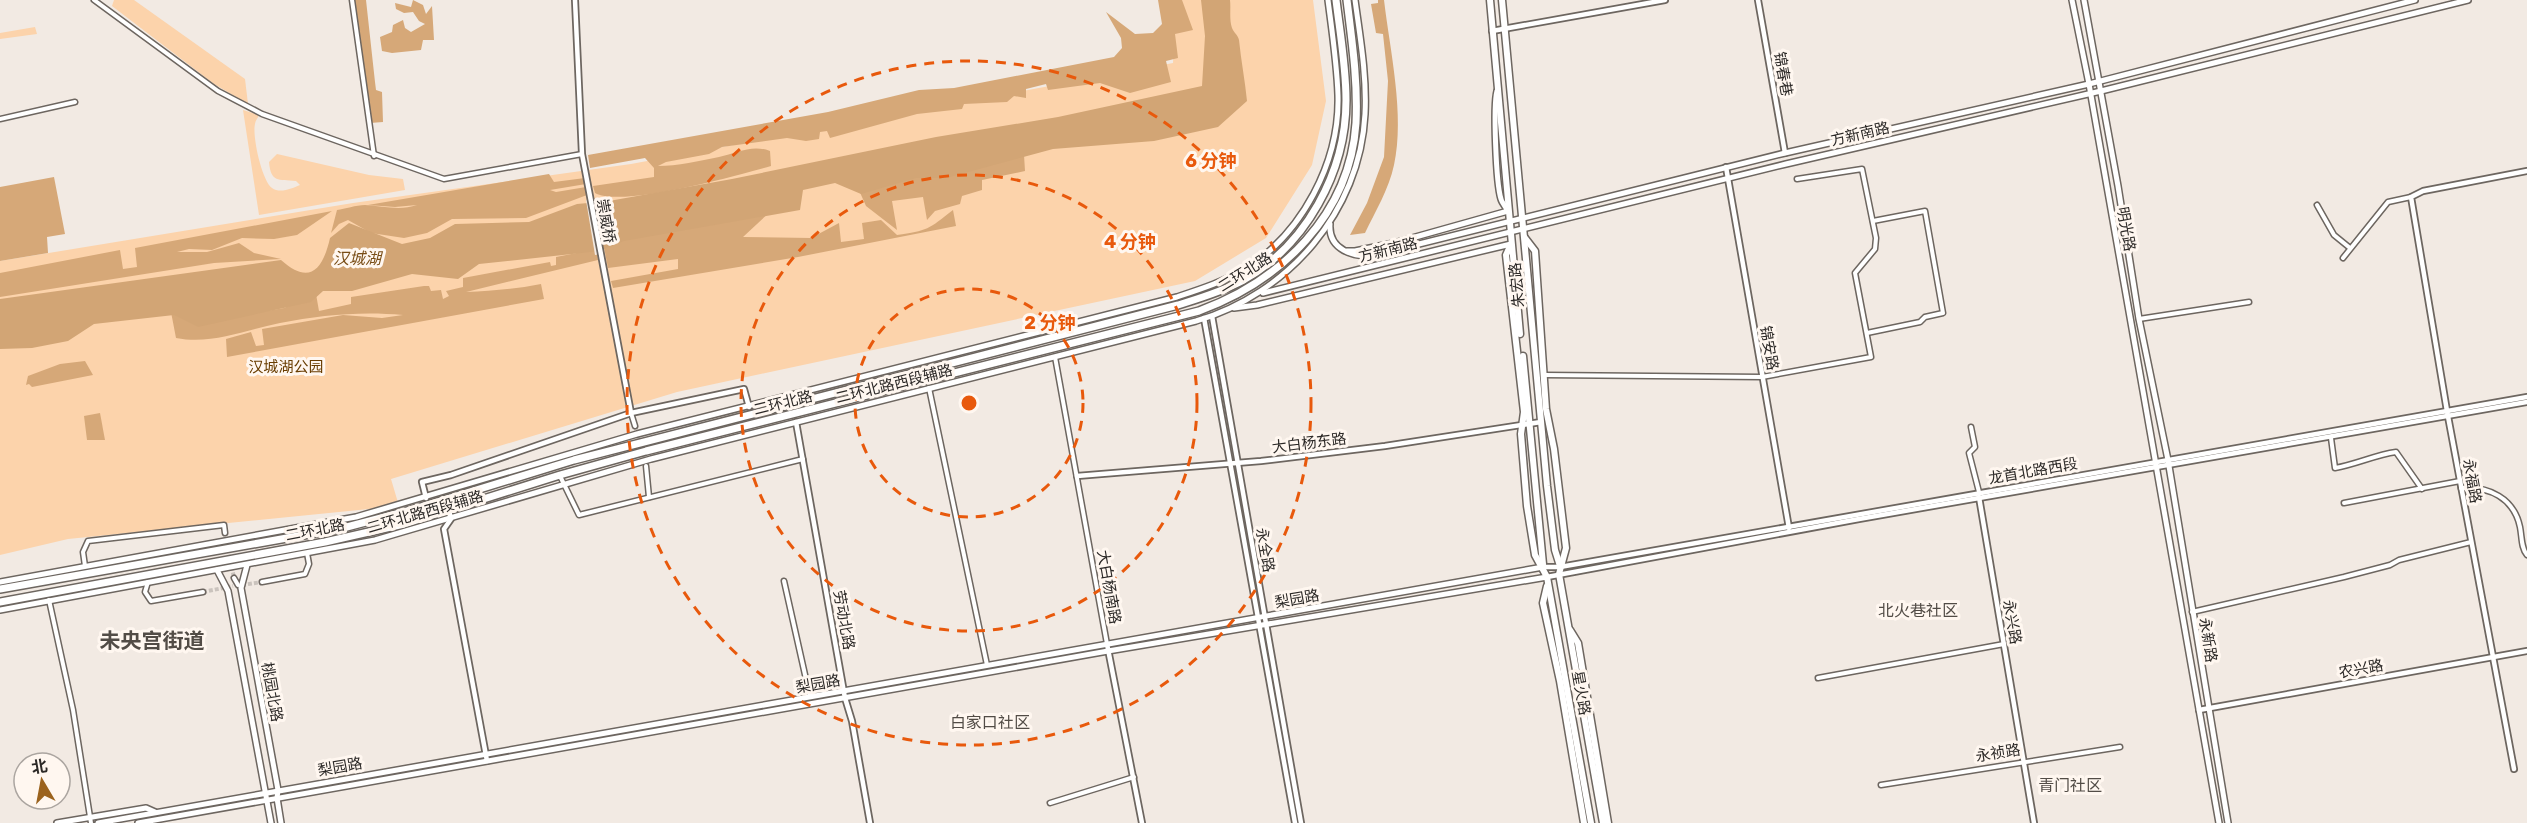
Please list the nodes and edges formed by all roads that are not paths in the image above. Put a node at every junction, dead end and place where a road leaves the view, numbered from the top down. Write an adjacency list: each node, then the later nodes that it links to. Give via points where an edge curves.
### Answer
1 (94, 0): 26 (street, via 218,91 262,114)
2 (352, 0): 26 (street)
3 (575, 0): 25 (street, 崇威桥)
4 (1328, 0): 59 (main road, 二环北路西段辅路, via 1338,97 1332,148 1302,213 1266,254 1222,282 1177,297)
5 (1336, 0): 103 (highway, 二环北路, via 1346,99 1344,130 1330,179 1311,218 1285,248 1260,270 1223,291 574,460 343,528)
6 (1347, 0): 76 (highway, 二环北路, via 1356,83 1356,124 1348,161 1323,218 1295,253 1265,279 1199,311)
7 (1355, 0): 35 (main road, 二环北路西段辅路, via 1365,116 1349,184)
8 (1490, 0): 17 (main road, 朱宏路)
9 (1502, 0): 16 (main road, 朱宏路)
10 (1665, 0): 16 (street)
11 (1758, 0): 24 (street, 锦春巷)
12 (2072, 0): 19 (main road, 明光路)
13 (2084, 0): 18 (main road, 明光路)
14 (2415, 0): 18 (main road, 方新南路)
15 (2468, 0): 20 (main road, 方新南路)
16 (1504, 29): 17 (street); 34 (main road, 朱宏路)
17 (1492, 31): 33 (main road, 朱宏路)
18 (2099, 80): 19 (main road, 方新南路); 20 (main road, 明光路)
19 (2089, 84): 21 (main road, 明光路); 24 (main road, 方新南路)
20 (2101, 92): 21 (main road, 方新南路); 50 (main road, 明光路)
21 (2090, 94): 29 (main road, 方新南路); 73 (main road, 明光路)
22 (75, 102): 23 (street)
23 (0, 119)
24 (1785, 153): 27 (main road, 方新南路)
25 (582, 154): 26 (street, via 444,179); 60 (street, 崇威桥)
26 (374, 156)
27 (1726, 167): 29 (street, 锦安路); 34 (main road, 方新南路)
28 (2527, 171): 31 (street, via 2423,191)
29 (1727, 178): 38 (main road, 方新南路); 54 (street, 锦安路)
30 (1797, 179): 37 (street, via 1862,169)
31 (2411, 197): 43 (street, via 2388,202); 61 (street, 永福路)
32 (2317, 205): 43 (street, via 2334,235)
33 (1508, 211): 36 (main road, 朱宏路); 42 (main road, via 1365,249 1348,251)
34 (1522, 216): 36 (main road, 方新南路); 38 (main road, 朱宏路)
35 (1331, 220): 42 (main road, 方新南路, via 1330,232); 45 (main road, 二环北路西段辅路, via 1290,270)
36 (1509, 220): 39 (main road, 朱宏路); 42 (main road, 方新南路, via 1375,255 1352,255)
37 (1873, 221): 51 (street, via 1875,249 1855,273); 51 (street, via 1925,211 1943,313)
38 (1524, 229): 39 (main road, 方新南路); 40 (main road, 朱宏路)
39 (1510, 232): 41 (main road, 朱宏路); 45 (main road, 方新南路)
40 (1525, 238): 53 (main road, via 1534,252); 58 (main road, 朱宏路)
41 (1511, 244): 47 (main road); 64 (main road, 朱宏路)
42 (1338, 247)
43 (2350, 248): 44 (street)
44 (2343, 258)
45 (1258, 294): 47 (main road, 二环北路西段辅路)
46 (2249, 302): 50 (street)
47 (1226, 310): 48 (main road, 二环北路西段辅路)
48 (1212, 316): 49 (main road, 二环北路西段辅路); 71 (street, 永全路)
49 (1204, 318): 52 (main road, 二环北路西段辅路); 72 (street, 永全路)
50 (2139, 319): 70 (main road, 明光路)
51 (1867, 333): 54 (street, via 1871,357)
52 (1054, 356): 55 (main road, 二环北路西段辅路); 77 (street, 大白杨南路)
53 (1544, 375): 54 (street); 66 (main road)
54 (1762, 377): 88 (street, 锦安路)
55 (929, 388): 62 (main road, 二环北路西段辅路); 118 (street)
56 (2527, 397): 61 (street, 龙首北路西段)
57 (2527, 402): 61 (street, 龙首北路西段)
58 (1539, 403): 63 (main road, 朱宏路); 66 (main road)
59 (749, 407): 60 (street, via 744,389); 84 (main road, 二环北路西段辅路, via 637,434)
60 (631, 413): 65 (street); 84 (street, via 422,482)
61 (2448, 414): 68 (street, 龙首北路西段); 70 (street, 龙首北路西段); 78 (street, 永福路)
62 (796, 422): 69 (street, 劳动北路); 79 (main road, 二环北路西段辅路)
63 (1541, 422): 64 (street, 大白杨东路); 97 (main road, 朱宏路)
64 (1526, 424): 71 (street, 大白杨东路, via 1385,447); 95 (main road, 朱宏路); 95 (main road, via 1527,506 1536,555)
65 (635, 426)
66 (1549, 426): 97 (main road, via 1566,548)
67 (1971, 427): 82 (street, 永兴路, via 1975,447 1969,453)
68 (2331, 438): 75 (street, 龙首北路西段); 81 (street, via 2335,468 2397,452)
69 (804, 459): 83 (street); 122 (street, 劳动北路)
70 (2168, 460): 73 (street, 龙首北路西段); 75 (main road, 永新路)
71 (1238, 462): 72 (street, 大白杨东路); 109 (street, 永全路)
72 (1231, 463): 77 (street, 大白杨东路); 110 (street, 永全路)
73 (2157, 465): 75 (street, 龙首北路西段); 82 (street, 龙首北路西段); 125 (main road, 永新路)
74 (646, 466): 83 (street)
75 (2168, 467): 108 (main road, 永新路)
76 (560, 475): 79 (street); 86 (highway, 二环北路)
77 (1077, 476): 115 (street, 大白杨南路)
78 (2460, 481): 80 (street, 永福路); 81 (street)
79 (562, 483): 83 (street, via 579,515); 87 (main road, 二环北路西段辅路)
80 (2461, 488): 90 (street, 永福路); 92 (street, via 2496,492 2520,524)
81 (2422, 489): 85 (street)
82 (1979, 495): 88 (street, 龙首北路西段); 114 (street, 永兴路)
83 (650, 496)
84 (426, 498): 94 (main road, 二环北路西段辅路, via 356,517)
85 (2344, 503)
86 (449, 510): 87 (street); 105 (highway, 二环北路, via 325,542)
87 (451, 519): 91 (main road, 二环北路西段辅路); 128 (street, via 444,529)
88 (1789, 530): 97 (street, 龙首北路西段)
89 (225, 533): 94 (street, via 224,525 88,541 83,552)
90 (2471, 543): 108 (street); 117 (street, 永福路)
91 (307, 553): 93 (main road, 二环北路西段辅路); 102 (street, via 309,564 305,574)
92 (2527, 555)
93 (247, 565): 96 (main road, 二环北路西段辅路); 133 (main road, 桃园北路, via 241,588)
94 (85, 566): 100 (main road, 二环北路西段辅路)
95 (1543, 567): 97 (street, 龙首北路西段); 98 (main road, 星火路); 109 (main road, 梨园路)
96 (218, 570): 101 (main road, 二环北路西段辅路); 134 (main road, 桃园北路, via 228,591)
97 (1559, 570): 98 (street, 龙首北路西段); 113 (main road, 星火路)
98 (1547, 580): 111 (main road, 梨园路); 119 (main road, via 1543,603); 121 (main road, 星火路)
99 (784, 581): 123 (street)
100 (0, 582)
101 (148, 582): 104 (street, via 145,592 151,601); 105 (main road, 二环北路西段辅路)
102 (262, 582)
103 (0, 589)
104 (203, 592)
105 (48, 597): 106 (highway, 二环北路); 107 (main road, 二环北路西段辅路); 140 (street, via 73,710)
106 (0, 602)
107 (0, 610)
108 (2192, 612): 124 (main road, 永新路)
109 (1265, 617): 110 (main road, 梨园路); 111 (street, 永全路)
110 (1258, 618): 112 (street, 永全路); 115 (main road, 梨园路)
111 (1266, 624): 112 (main road, 梨园路); 149 (street, 永全路)
112 (1259, 625): 115 (main road, 梨园路); 148 (street, 永全路)
113 (1569, 628): 152 (main road, 星火路); 153 (main road, via 1578,643)
114 (2004, 644): 120 (street); 129 (street, 永兴路)
115 (1108, 648): 118 (main road, 梨园路); 122 (main road, 梨园路); 131 (street, 大白杨南路)
116 (2527, 651): 117 (street, 农兴路)
117 (2492, 658): 124 (street, 农兴路); 130 (street, 永福路, via 2505,708)
118 (987, 666): 122 (main road, 梨园路)
119 (1556, 666): 121 (main road); 126 (main road)
120 (1818, 678)
121 (1568, 690): 126 (main road, 星火路)
122 (845, 695): 123 (main road, 梨园路); 128 (main road, 梨园路); 146 (street, 劳动北路)
123 (810, 698): 128 (main road, 梨园路)
124 (2207, 708): 125 (street, 农兴路); 156 (main road, 永新路)
125 (2199, 710): 155 (main road, 永新路)
126 (1573, 736): 135 (main road, 星火路)
127 (2120, 747): 129 (street, 永祯路)
128 (487, 758): 133 (main road, 梨园路); 136 (main road, 梨园路)
129 (2024, 761): 132 (street, 永祯路); 154 (street, 永兴路)
130 (2514, 769)
131 (1134, 777): 138 (street); 147 (street, 大白杨南路)
132 (1881, 785)
133 (278, 790): 134 (main road, 梨园路); 136 (main road, 桃园北路)
134 (265, 793): 137 (main road, 桃园北路); 139 (main road, 梨园路)
135 (1583, 796): 150 (main road); 151 (main road, 星火路)
136 (277, 798): 137 (main road, 梨园路); 145 (main road, 桃园北路)
137 (267, 800): 143 (main road, 梨园路); 144 (main road, 桃园北路)
138 (1050, 802)
139 (157, 812): 140 (main road, via 146,808); 142 (main road, 梨园路)
140 (90, 820): 141 (main road)
141 (57, 823)
142 (98, 823)
143 (138, 823)
144 (272, 823)
145 (281, 823)
146 (870, 823)
147 (1142, 823)
148 (1294, 823)
149 (1301, 823)
150 (1584, 823)
151 (1591, 823)
152 (1603, 823)
153 (1608, 823)
154 (2034, 823)
155 (2219, 823)
156 (2228, 823)

